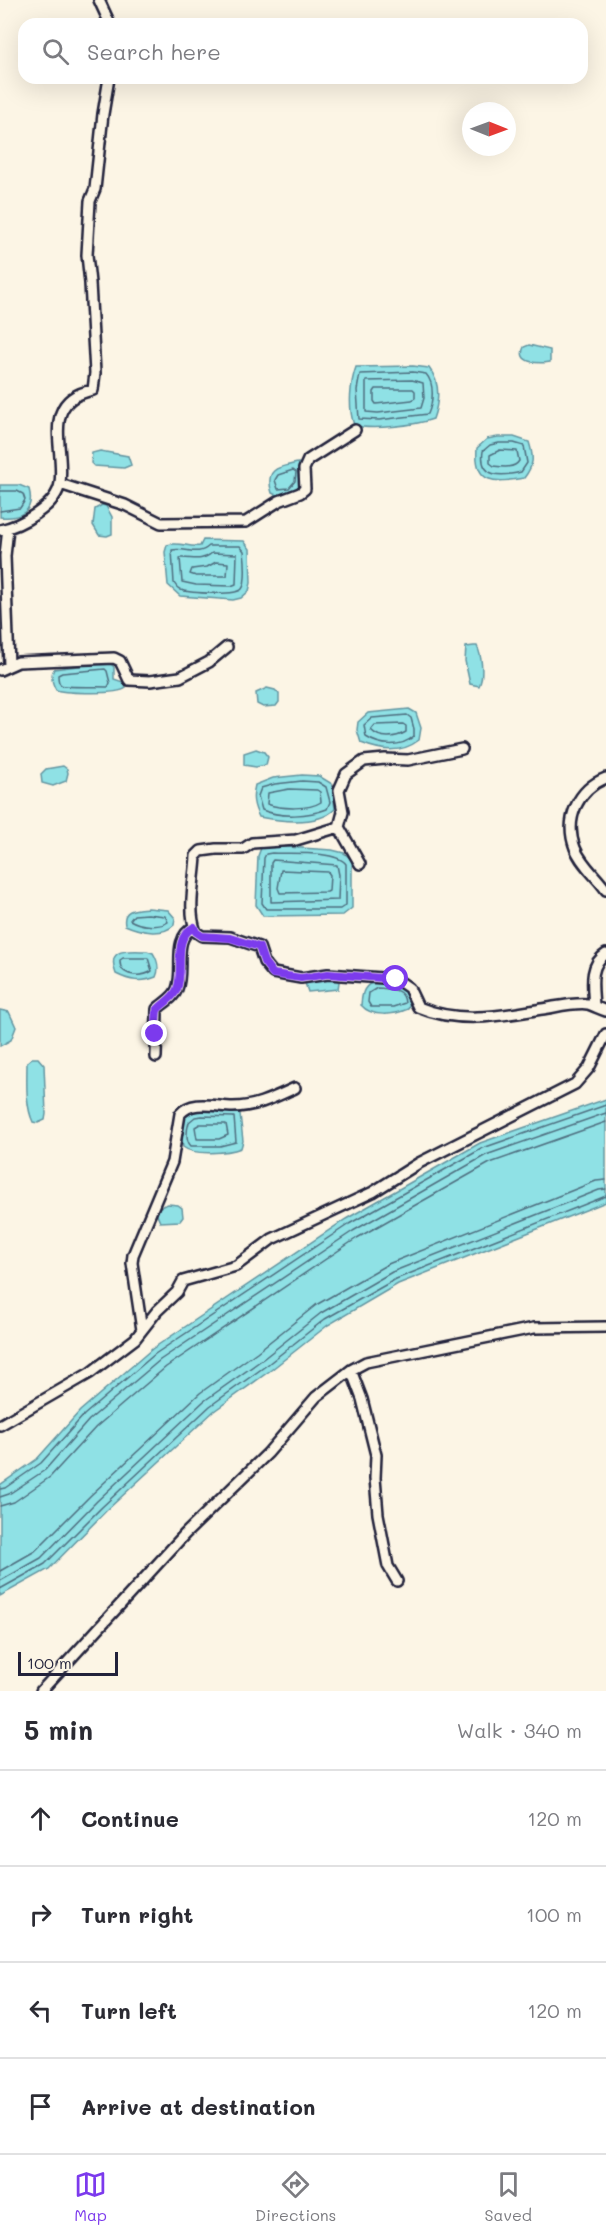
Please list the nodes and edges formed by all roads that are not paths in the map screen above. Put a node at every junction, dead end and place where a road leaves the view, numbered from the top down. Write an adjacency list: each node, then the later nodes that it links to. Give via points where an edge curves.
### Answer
1 (99, 0): 2 (street)
2 (107, 18)
3 (108, 84): 5 (street, via 95,189 90,201 87,255 93,390 70,398 60,412)
4 (355, 430): 5 (street, via 308,460 304,469 305,489 246,522 161,523 125,505)
5 (60, 484): 6 (street, via 42,510)
6 (4, 529): 8 (street)
7 (227, 646): 8 (street, via 180,677 150,681 132,682 114,658 26,661)
8 (5, 668)
9 (462, 749): 11 (street, via 408,760 364,761 346,774 339,790 343,812)
10 (606, 778): 13 (street, via 583,791 572,824 575,848)
11 (339, 827): 12 (street); 14 (street, via 296,840 201,851 196,856)
12 (360, 864)
13 (606, 890)
14 (194, 927): 16 (street, via 202,936 230,938 259,947 273,974 396,979 409,987 418,1007 431,1013 488,1017 571,1005); 19 (street, via 186,931 181,944 178,988 157,1010)
15 (606, 954): 16 (street, via 599,959 592,977)
16 (594, 1006): 17 (street)
17 (606, 1011)
18 (606, 1034): 22 (street, via 589,1068 574,1084 373,1192 272,1239 236,1266 183,1281)
19 (156, 1057)
20 (296, 1088): 22 (street, via 255,1104 197,1105 180,1114 172,1162 133,1255)
21 (606, 1327): 23 (street, via 534,1328 366,1362)
22 (142, 1330): 24 (street, via 90,1373)
23 (351, 1370): 25 (street, via 376,1455 380,1526 388,1566); 26 (street, via 316,1397 268,1453 185,1534)
24 (0, 1425)
25 (397, 1581)
26 (41, 1691)

